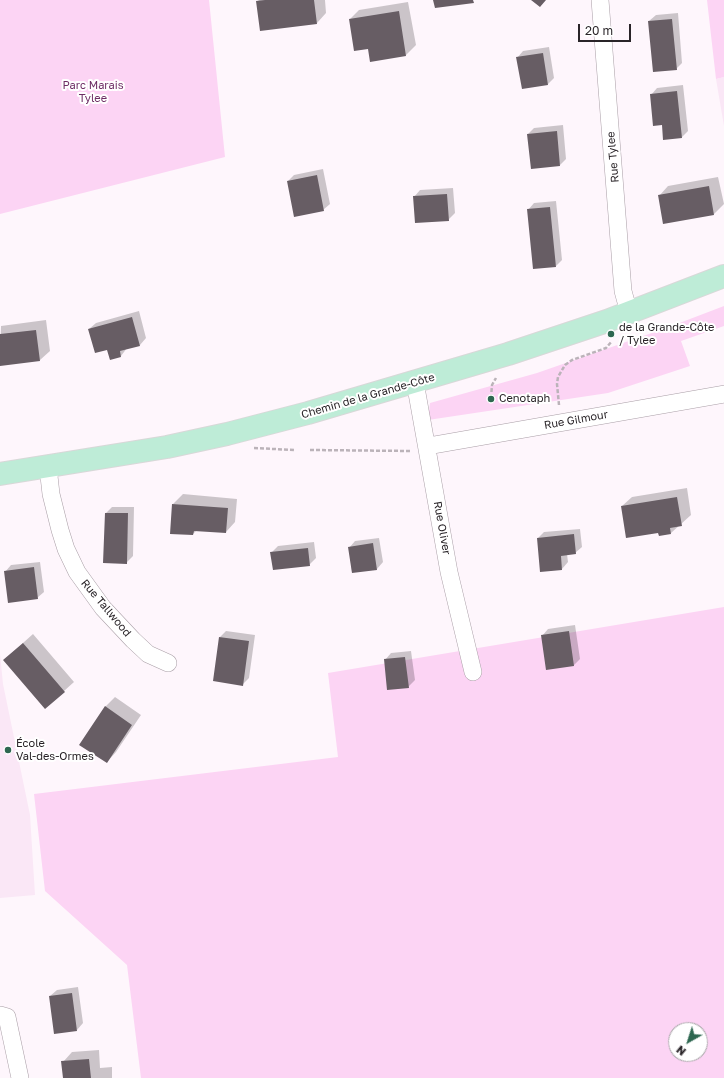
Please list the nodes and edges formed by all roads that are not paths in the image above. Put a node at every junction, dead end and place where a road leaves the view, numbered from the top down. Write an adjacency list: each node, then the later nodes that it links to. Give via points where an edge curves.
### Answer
1 (600, 0): 3 (street, Rue Tylee, via 623,291)
2 (724, 276): 3 (main road, Chemin de la Grande-Côte)
3 (630, 313): 4 (main road, Chemin de la Grande-Côte)
4 (415, 382): 6 (street, Rue Oliver); 7 (main road, Chemin de la Grande-Côte, via 227,434)
5 (724, 394): 6 (street, Rue Gilmour)
6 (423, 448): 10 (street, Rue Oliver)
7 (48, 467): 8 (main road, Chemin de la Grande-Côte); 9 (street, Rue Tallwood, via 60,530 77,572 103,608 133,640 148,654)
8 (0, 474)
9 (168, 663)
10 (473, 672)
11 (0, 1015): 12 (street, via 7,1017)
12 (20, 1078)

